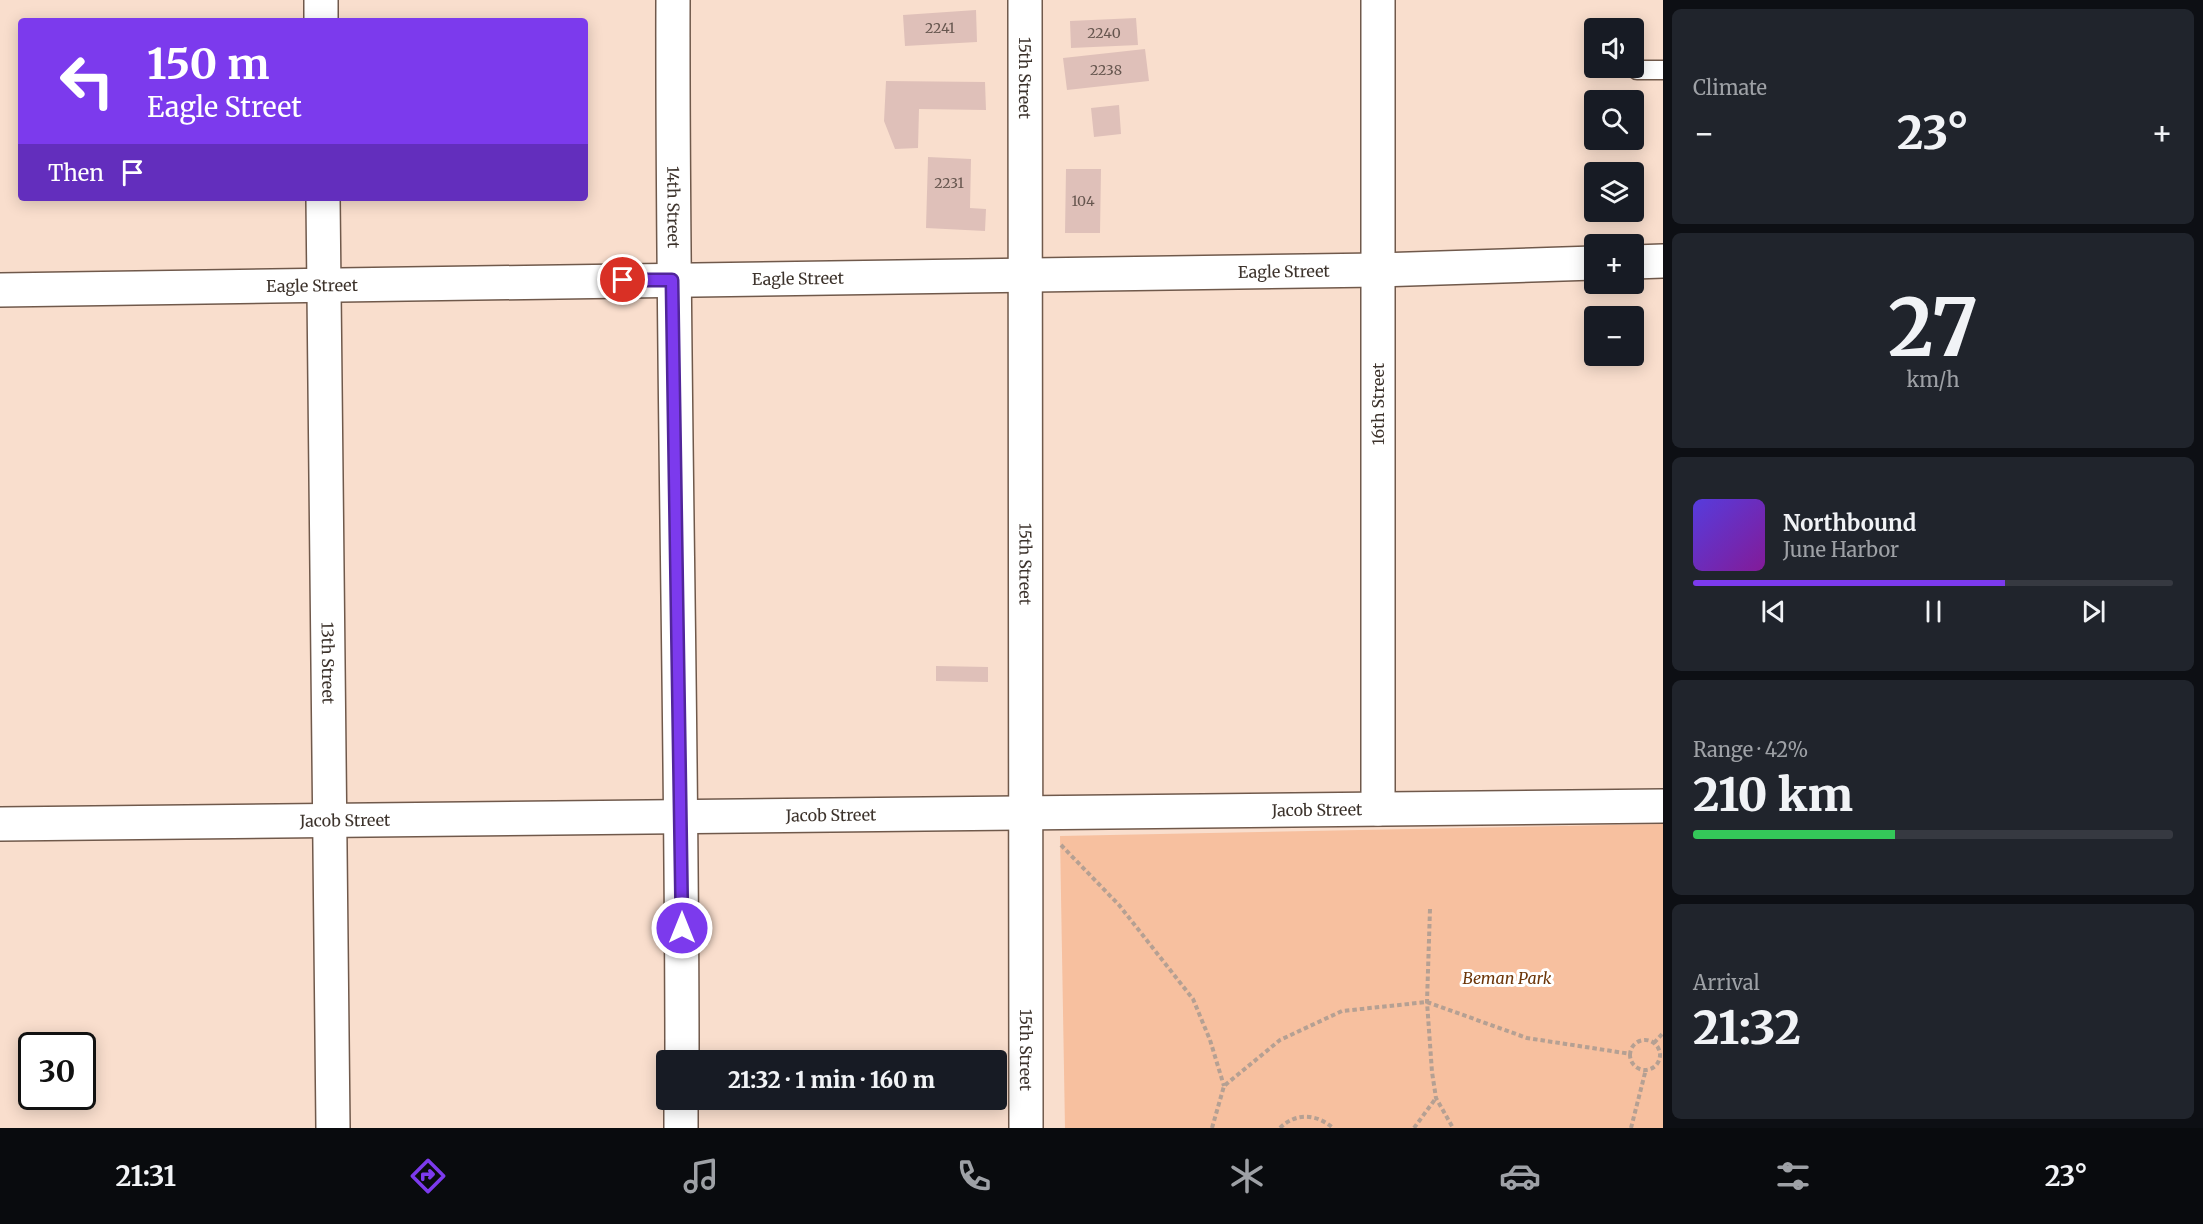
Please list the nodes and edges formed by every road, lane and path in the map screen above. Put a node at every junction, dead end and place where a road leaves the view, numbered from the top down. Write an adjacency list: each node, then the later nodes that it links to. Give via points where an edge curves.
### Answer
1 (321, 0): 5 (street)
2 (673, 0): 14 (street, 14th Street)
3 (1026, 0): 13 (street, 15th Street)
4 (1378, 0): 12 (street, 16th Street)
5 (321, 18)
6 (1644, 70): 7 (lane)
7 (1663, 70)
8 (323, 201): 15 (street, 13th Street)
9 (1663, 261): 10 (street)
10 (1644, 262)
11 (1584, 264): 12 (street, Eagle Street)
12 (1378, 270): 13 (street, Eagle Street); 18 (street, 16th Street)
13 (1024, 273): 14 (street, Eagle Street); 19 (street, 15th Street)
14 (672, 280): 15 (street, Eagle Street); 20 (street, 14th Street)
15 (324, 285): 16 (street, Eagle Street); 21 (street, 13th Street)
16 (0, 290)
17 (1663, 806): 18 (street, Jacob Street)
18 (1378, 809): 19 (street, Jacob Street)
19 (1026, 813): 20 (street, Jacob Street); 36 (street, 15th Street)
20 (682, 817): 21 (street, Jacob Street); 28 (street, 14th Street)
21 (331, 821): 22 (street, Jacob Street); 34 (street, 13th Street)
22 (0, 824)
23 (1058, 842): 31 (path, via 1119,905 1193,999)
24 (1430, 909): 25 (path)
25 (1427, 1002): 29 (path, via 1527,1038); 31 (path, via 1342,1011 1280,1040); 32 (path)
26 (1663, 1033): 27 (path)
27 (1654, 1043): 29 (path, via 1641,1040); 30 (path, via 1660,1056 1655,1065)
28 (681, 1050)
29 (1631, 1054): 30 (path, via 1633,1063)
30 (1646, 1069): 42 (path)
31 (1224, 1086): 37 (path)
32 (1436, 1098): 40 (path); 41 (path)
33 (681, 1110): 35 (street)
34 (333, 1128)
35 (681, 1128)
36 (1026, 1128)
37 (1212, 1128)
38 (1280, 1128): 39 (path, via 1303,1116 1315,1117)
39 (1333, 1128)
40 (1414, 1128)
41 (1453, 1128)
42 (1631, 1128)

